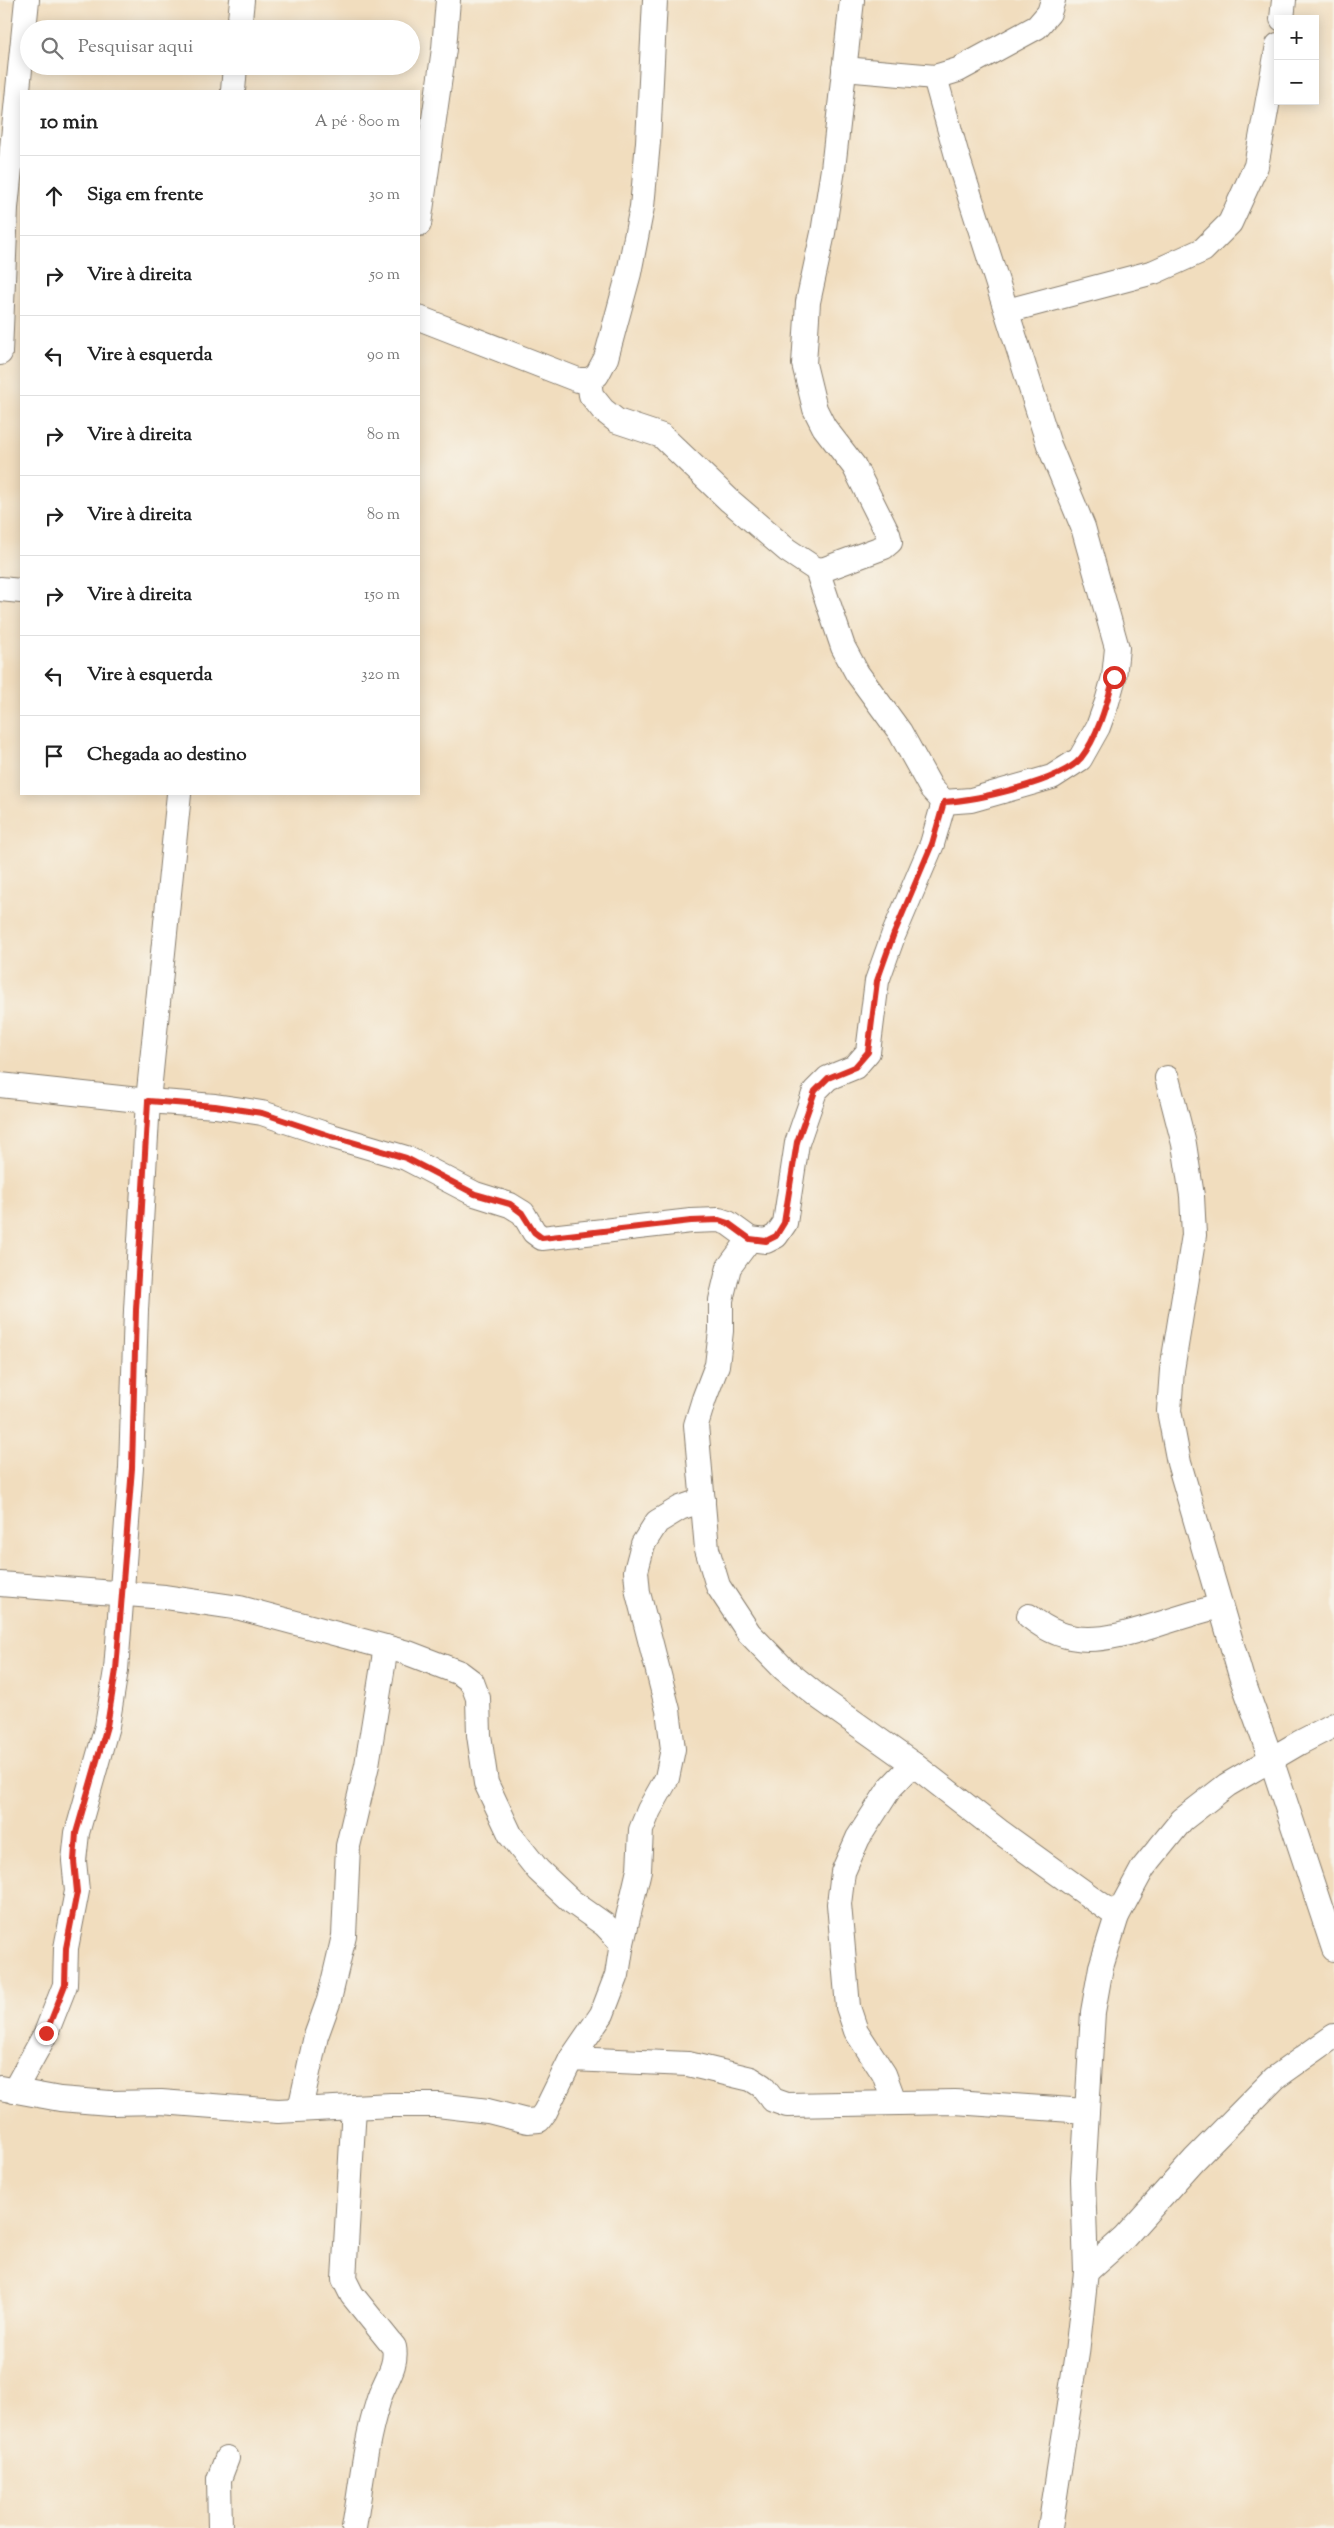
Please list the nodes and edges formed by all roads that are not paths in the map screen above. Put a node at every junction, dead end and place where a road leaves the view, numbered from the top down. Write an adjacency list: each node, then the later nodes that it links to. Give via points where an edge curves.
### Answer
1 (27, 0): 9 (street)
2 (242, 0): 10 (street)
3 (448, 0): 18 (street)
4 (655, 0): 22 (street, via 642,207 629,273 606,358 597,374)
5 (852, 0): 12 (street)
6 (1054, 0): 15 (street, via 1037,28 958,70)
7 (1284, 0): 8 (street)
8 (1282, 15)
9 (25, 20)
10 (240, 20)
11 (1275, 60): 19 (street, via 1256,166 1230,223 1203,250 1154,272)
12 (844, 69): 15 (street); 23 (street, via 830,187 808,302 804,364 815,409 824,427 854,466 890,542 884,547)
13 (21, 75): 17 (street)
14 (234, 75): 16 (street)
15 (935, 77): 19 (street)
16 (233, 90)
17 (9, 208): 21 (street)
18 (420, 217)
19 (1007, 311): 27 (street, via 1050,445 1085,536 1117,648 1114,677 1098,727 1080,759 1052,777 971,800)
20 (420, 318): 22 (street, via 578,380)
21 (0, 353)
22 (589, 380): 23 (street, via 592,395 603,410 617,421 662,436 730,501 787,550)
23 (817, 570): 27 (street, via 843,647 857,673 900,732 931,788)
24 (0, 589): 25 (street)
25 (20, 591)
26 (178, 795): 30 (street)
27 (944, 802): 31 (street, via 932,844 877,981 868,1052 855,1067 828,1078 815,1091 797,1142 784,1223 776,1236 766,1241)
28 (1167, 1078): 35 (street, via 1184,1144 1194,1235 1172,1370 1169,1410 1179,1463)
29 (0, 1085): 30 (street)
30 (148, 1101): 31 (street, via 262,1113 406,1158 475,1194 510,1204 522,1213 542,1238 719,1220); 34 (street, via 136,1310 132,1468)
31 (750, 1239): 32 (street, via 729,1267 721,1300 717,1365 696,1425)
32 (703, 1500): 40 (street, via 707,1549 718,1586 749,1633 813,1692); 42 (street, via 680,1508 657,1522 643,1544 636,1571 638,1593 668,1710 673,1749 667,1778 641,1830 639,1870)
33 (0, 1584): 34 (street)
34 (121, 1594): 37 (street, via 240,1608); 46 (street, via 116,1670 107,1726 76,1833 77,1892 66,1948 65,1985 46,2033)
35 (1220, 1606): 36 (street, via 1110,1638 1090,1640 1062,1636); 39 (street)
36 (1028, 1616)
37 (386, 1647): 42 (street, via 460,1673 472,1682 478,1698 486,1783 511,1836 538,1870); 49 (street, via 367,1765 348,1846 344,1936)
38 (1334, 1725): 39 (street)
39 (1271, 1759): 41 (street, via 1227,1785 1182,1820 1143,1868); 43 (street)
40 (913, 1764): 41 (street); 47 (street, via 890,1788 858,1838 843,1872 839,1904 848,2007 856,2031 884,2074)
41 (1117, 1916): 50 (street, via 1093,2012)
42 (622, 1943): 45 (street, via 617,1975 602,2014)
43 (1334, 1949)
44 (1334, 2036): 51 (street, via 1275,2078 1194,2160 1124,2238)
45 (571, 2059): 47 (street, via 688,2064 751,2079 762,2086 773,2100 787,2105); 48 (street, via 539,2120 527,2121 438,2105)
46 (7, 2089): 49 (street, via 60,2099 101,2102 161,2102 278,2111)
47 (894, 2101): 50 (street)
48 (354, 2107): 49 (street); 54 (street, via 344,2279 352,2295 394,2347 396,2358 378,2400)
49 (300, 2109)
50 (1086, 2111): 51 (street, via 1083,2178)
51 (1086, 2272): 55 (street)
52 (226, 2458): 53 (street, via 219,2479)
53 (220, 2528)
54 (354, 2528)
55 (1050, 2528)

